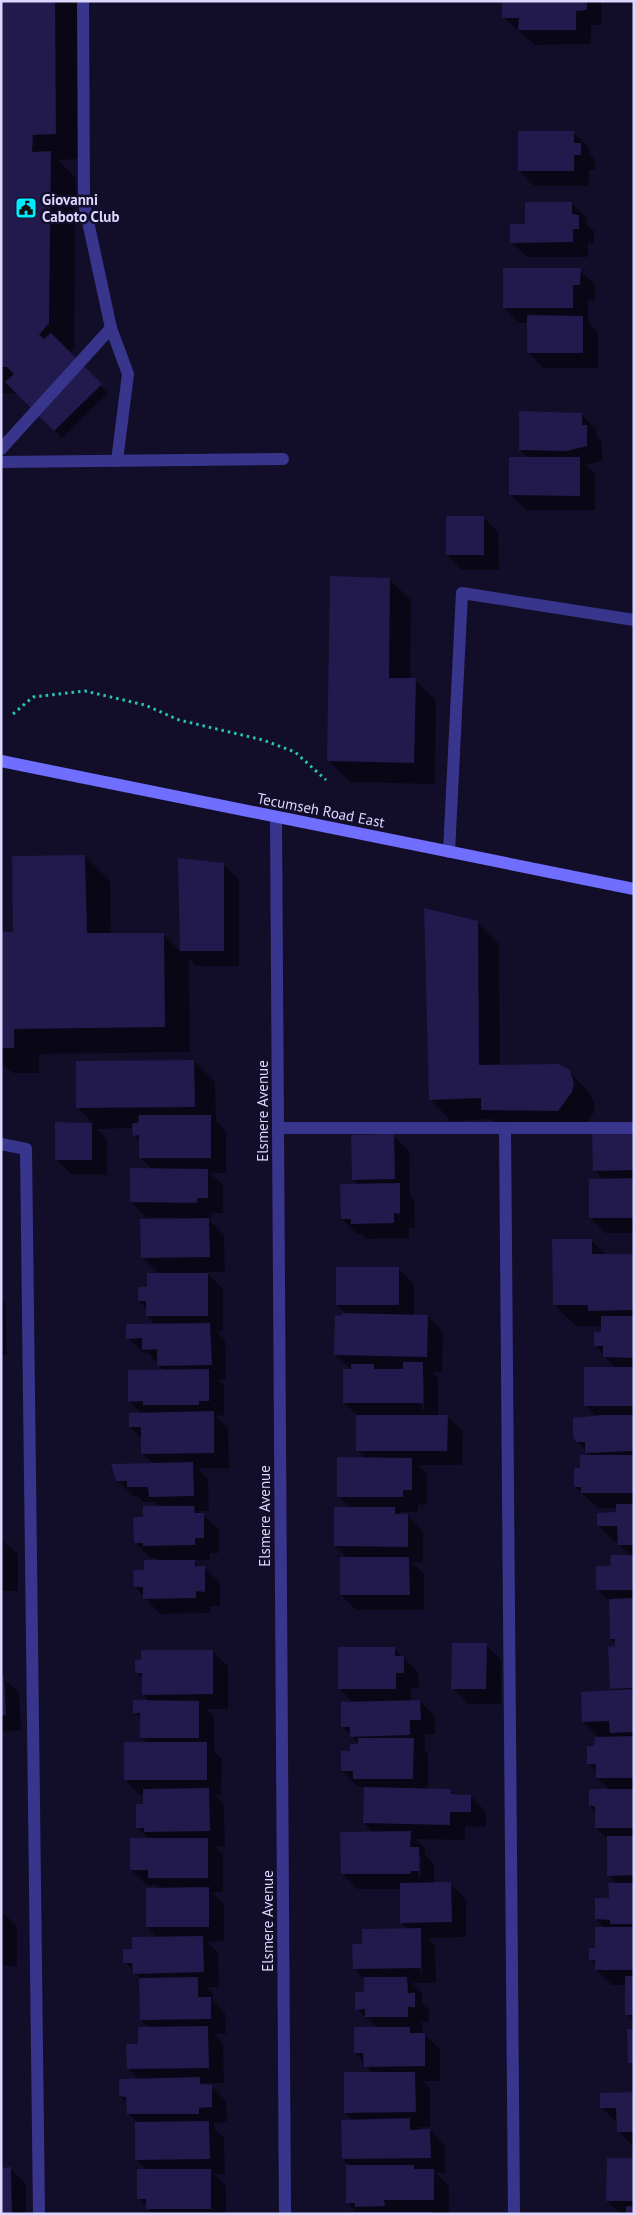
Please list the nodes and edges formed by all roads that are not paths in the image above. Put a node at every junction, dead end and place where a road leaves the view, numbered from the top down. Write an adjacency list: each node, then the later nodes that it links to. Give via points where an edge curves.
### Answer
1 (83, 1): 2 (street, via 84,203)
2 (111, 328): 3 (street); 5 (street, via 128,374)
3 (1, 449)
4 (283, 459): 5 (street)
5 (117, 461): 6 (street)
6 (1, 462)
7 (634, 620): 10 (street, via 462,593)
8 (1, 761): 9 (main road, Tecumseh Road East)
9 (276, 818): 10 (main road, Tecumseh Road East); 12 (street, Elsmere Avenue)
10 (450, 852): 11 (main road, Tecumseh Road East)
11 (634, 889)
12 (278, 1128): 13 (street); 17 (street, Elsmere Avenue)
13 (505, 1128): 14 (street); 18 (street)
14 (634, 1128)
15 (1, 1144): 16 (street, via 26,1149)
16 (39, 2214)
17 (285, 2214)
18 (514, 2214)

